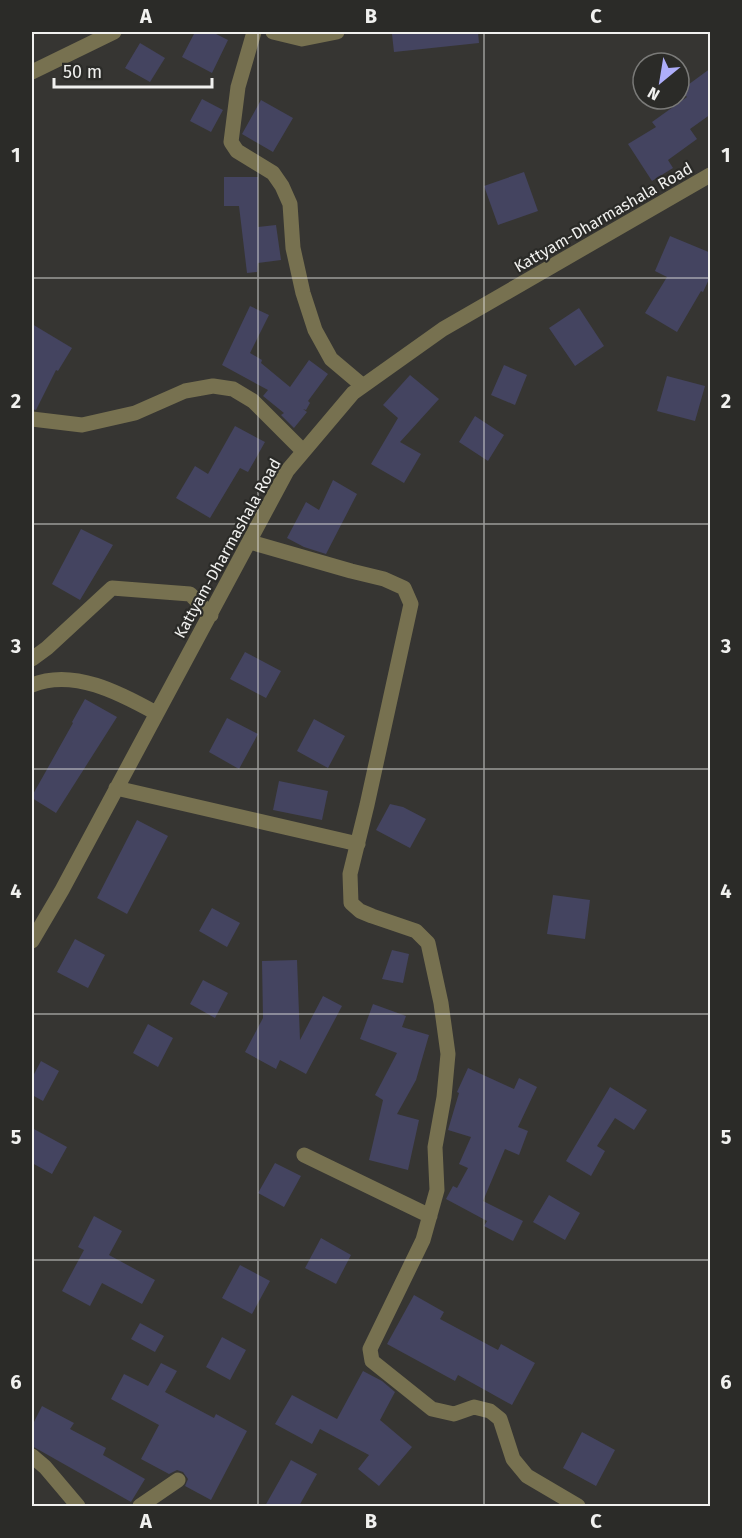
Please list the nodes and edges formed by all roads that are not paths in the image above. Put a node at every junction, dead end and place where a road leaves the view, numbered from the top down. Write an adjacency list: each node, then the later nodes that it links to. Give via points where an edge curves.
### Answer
1 (114, 32): 5 (street)
2 (254, 32): 7 (street, via 238,87 231,142 237,151 273,173 282,186 290,204 293,248 315,330 331,359)
3 (273, 32): 4 (street, via 302,39)
4 (337, 32)
5 (32, 72)
6 (711, 175): 7 (street, Kattyam-Dharmashala Road, via 443,329)
7 (363, 386): 9 (street, Kattyam-Dharmashala Road)
8 (32, 419): 9 (street, via 82,425 135,413 185,391 213,386 233,389 254,401)
9 (303, 451): 10 (street, Kattyam-Dharmashala Road, via 287,471)
10 (250, 542): 11 (street, Kattyam-Dharmashala Road); 16 (street, via 384,579 404,588 411,604)
11 (211, 615): 12 (street, via 190,594 112,588); 14 (street, Kattyam-Dharmashala Road)
12 (32, 659)
13 (32, 686): 14 (street, via 47,680 89,683 122,694)
14 (156, 713): 15 (street, Kattyam-Dharmashala Road)
15 (116, 788): 16 (street); 17 (street, Kattyam-Dharmashala Road)
16 (358, 844): 19 (street, via 350,874 351,903 360,911 416,931 428,943 434,966 448,1054 435,1147 437,1190)
17 (32, 941)
18 (304, 1155): 19 (street)
19 (430, 1216): 24 (street, via 423,1240 370,1349 372,1361 432,1409 454,1414 474,1407 490,1411 500,1419 513,1459 527,1476)
20 (32, 1456): 22 (street)
21 (178, 1480): 23 (street)
22 (78, 1506)
23 (140, 1506)
24 (578, 1506)

